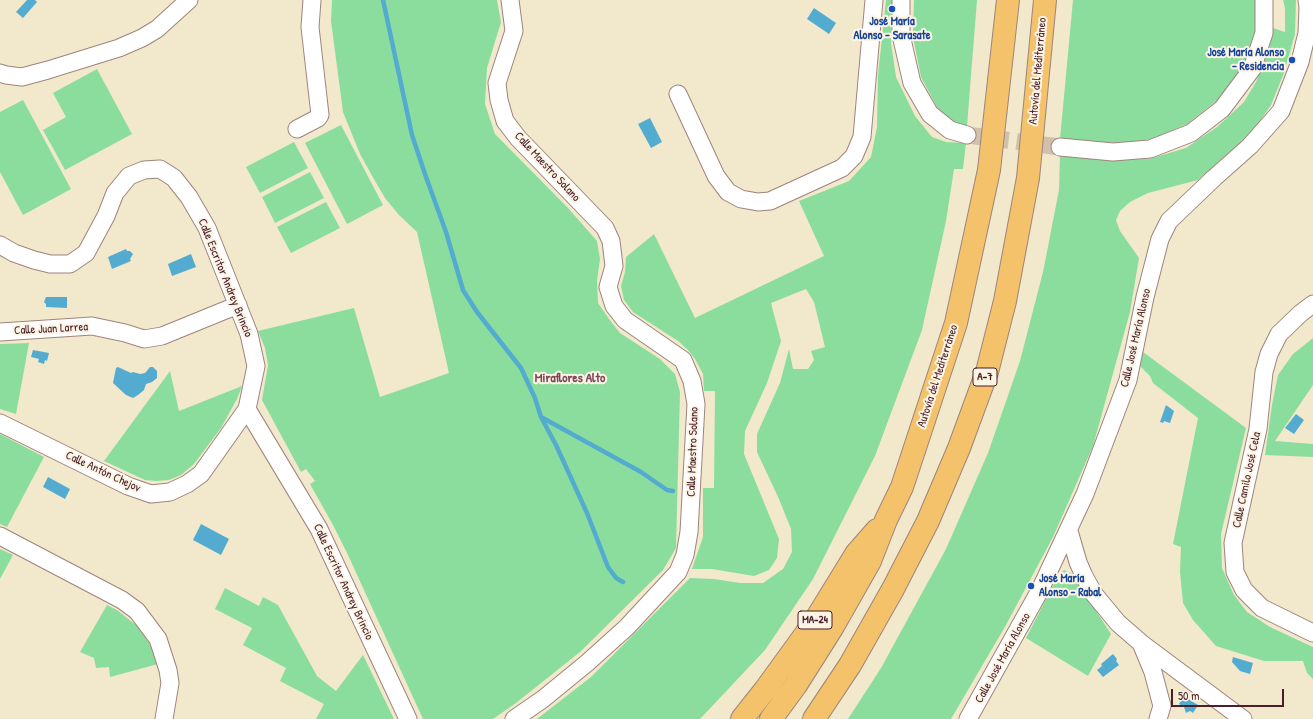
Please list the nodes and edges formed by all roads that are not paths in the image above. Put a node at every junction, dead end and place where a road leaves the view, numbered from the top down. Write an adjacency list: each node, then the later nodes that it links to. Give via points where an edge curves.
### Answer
1 (189, 0): 10 (street, via 157,30 119,48 22,77)
2 (312, 0): 12 (street, via 310,27 320,115)
3 (510, 0): 29 (street, Calle Maestro Solano, via 514,31 497,83 505,121 518,138 605,228 611,241 614,266 608,287 614,306 625,320 683,360 692,381 696,404 689,532 685,555 678,572 627,627 587,663)
4 (874, 0): 11 (street, via 862,137 854,156 842,168 770,201 741,199 728,192 716,176)
5 (901, 0): 13 (street, via 901,35 912,82 930,114 950,130)
6 (1008, 0): 21 (highway, Autovía del Mediterráneo, via 988,170 956,323 902,487)
7 (1045, 0): 32 (highway, Autovía del Mediterráneo / A-7, via 1028,178 1005,302 987,372 928,521 890,596 850,665)
8 (1264, 0): 14 (street, via 1264,33 1252,69 1222,109 1191,133 1150,149 1113,152)
9 (1307, 0): 22 (street, Calle José María Alonso, via 1306,40 1294,80 1280,111 1250,146 1169,221 1160,239 1128,380 1085,494)
10 (0, 73)
11 (678, 94)
12 (297, 129)
13 (966, 135)
14 (1060, 147)
15 (0, 244): 16 (street, Calle Escritor Andrey Brincio, via 14,253 34,260 50,264 70,264 86,252 106,216 115,193 128,176 144,170 160,170 174,178 189,197 207,228)
16 (238, 304): 18 (street, Calle Juan Larrea, via 162,336 144,339 92,326); 19 (street, Calle Escritor Andrey Brincio, via 249,334 256,366)
17 (1313, 304): 24 (street, Calle Camilo José Cela, via 1279,334 1269,354 1264,372 1258,429 1233,543 1235,572 1244,590 1262,608)
18 (0, 332)
19 (247, 409): 20 (street, Calle Antón Chejov, via 201,474 170,492 151,494 128,486); 28 (street, Calle Escritor Andrey Brincio, via 319,529)
20 (0, 423)
21 (886, 520): 30 (highway, MA-24, via 856,554 813,624); 31 (highway, Autovía del Mediterráneo, via 870,561 832,628)
22 (1068, 531): 25 (street, via 1078,562 1094,594 1118,623); 33 (street, Calle José María Alonso, via 1039,592)
23 (0, 536): 27 (street, via 122,600 138,612 158,639 168,670 170,683)
24 (1313, 633)
25 (1141, 643): 34 (street, via 1153,672 1162,706); 35 (street)
26 (155, 719): 27 (street)
27 (164, 719)
28 (408, 719)
29 (514, 719)
30 (742, 719)
31 (771, 719)
32 (814, 719)
33 (968, 719)
34 (1158, 719)
35 (1243, 719)

